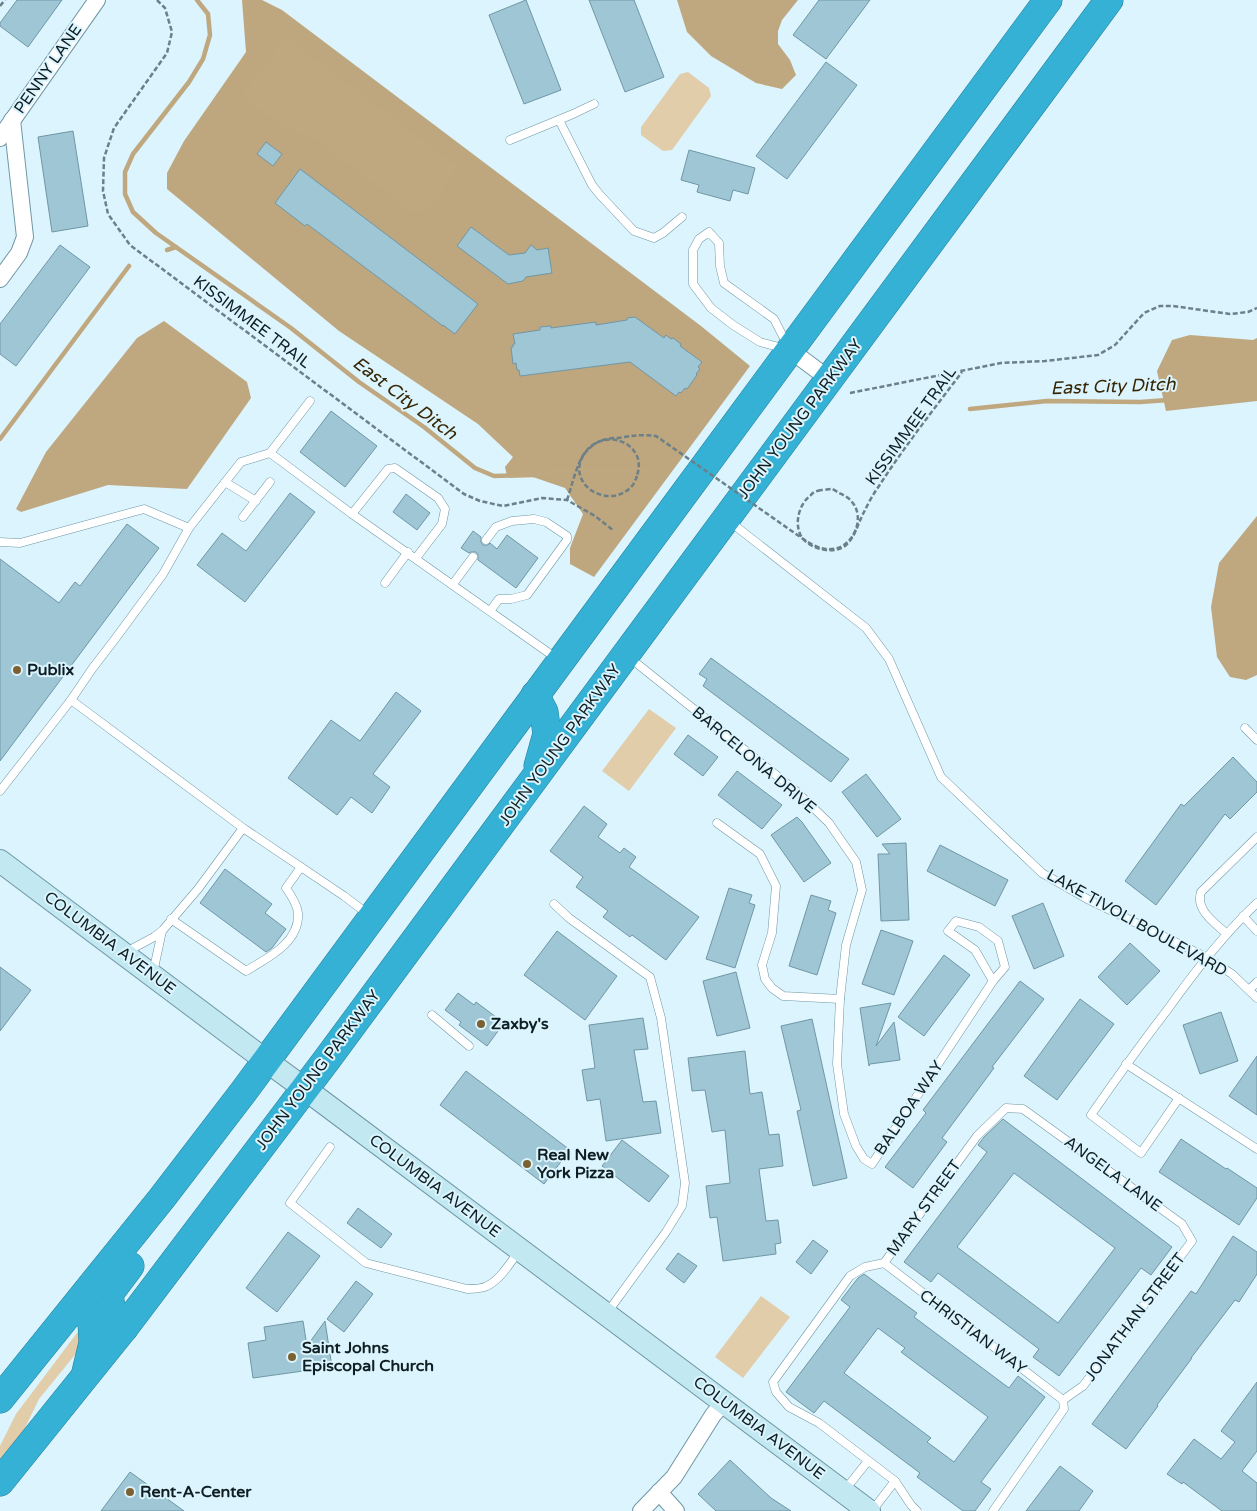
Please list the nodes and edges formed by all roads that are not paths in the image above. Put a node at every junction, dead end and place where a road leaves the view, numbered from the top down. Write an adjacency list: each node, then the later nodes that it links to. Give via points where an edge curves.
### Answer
1 (97, 0): 5 (street, PENNY LANE)
2 (1048, 0): 11 (highway)
3 (1108, 0): 12 (highway, JOHN YOUNG PARKWAY)
4 (594, 104): 6 (lane)
5 (12, 120): 7 (street, PENNY LANE); 10 (street, via 25,237 19,253)
6 (559, 120): 8 (lane); 9 (lane, via 592,185 634,231 654,238)
7 (0, 138)
8 (510, 140)
9 (682, 217)
10 (0, 278)
11 (790, 350): 11 (lane, via 774,319 724,283 719,243 710,232 699,239 693,250 693,284 711,308 760,342); 12 (street); 31 (highway)
12 (840, 386): 20 (highway, JOHN YOUNG PARKWAY)
13 (310, 401): 14 (lane)
14 (270, 454): 15 (lane, via 241,462); 18 (lane)
15 (225, 482): 17 (lane); 21 (lane)
16 (270, 482): 17 (lane)
17 (256, 501): 19 (lane)
18 (352, 514): 24 (lane); 26 (lane, via 388,468 395,468 438,498 445,509 442,524)
19 (244, 517)
20 (726, 518): 30 (highway, JOHN YOUNG PARKWAY); 52 (lane, LAKE TIVOLI BOULEVARD, via 866,628 889,659 941,777 1042,873 1089,900)
21 (190, 528): 23 (lane, via 144,508 20,543); 33 (lane, via 163,574)
22 (486, 540): 29 (lane, via 496,527 512,521 534,519 546,522 567,540 527,595 499,599)
23 (0, 542)
24 (408, 552): 26 (lane); 27 (lane)
25 (473, 557): 28 (lane)
26 (416, 558): 28 (lane)
27 (385, 583)
28 (453, 584): 29 (lane)
29 (490, 611): 31 (lane)
30 (626, 655): 36 (highway, JOHN YOUNG PARKWAY); 58 (lane, BARCELONA DRIVE, via 796,791 829,823 856,862 862,890 846,944)
31 (560, 660): 32 (highway)
32 (535, 695): 36 (highway, via 544,712 547,734); 46 (highway)
33 (71, 700): 37 (lane); 39 (lane)
34 (1245, 728): 35 (lane)
35 (1257, 740)
36 (534, 780): 63 (highway, JOHN YOUNG PARKWAY)
37 (0, 791)
38 (717, 823): 58 (lane, via 760,854 776,886 772,933 762,965 764,979 783,996)
39 (243, 828): 42 (lane); 47 (lane)
40 (1257, 837): 50 (lane, via 1201,892 1200,906)
41 (0, 860): 51 (street, COLUMBIA AVENUE)
42 (301, 868): 46 (lane); 47 (lane, via 286,888 298,912 295,930 278,952 246,971)
43 (1257, 903): 45 (lane)
44 (554, 904): 73 (lane, via 650,977 661,1018 685,1182 682,1206)
45 (1243, 916): 49 (lane); 50 (lane)
46 (372, 918): 61 (highway)
47 (172, 919): 48 (lane)
48 (162, 931): 51 (lane); 53 (lane)
49 (1257, 931)
50 (1227, 934): 52 (lane)
51 (124, 953): 53 (street, COLUMBIA AVENUE)
52 (1206, 957): 56 (lane, LAKE TIVOLI BOULEVARD); 62 (lane)
53 (153, 975): 61 (street, COLUMBIA AVENUE)
54 (993, 981): 54 (lane, via 1005,967 998,941 979,927 956,920 948,931 975,950); 58 (lane, BALBOA WAY, via 872,1164 864,1159 856,1146 844,1114 836,1064)
55 (1257, 982): 56 (lane)
56 (1249, 990): 57 (lane, LAKE TIVOLI BOULEVARD)
57 (1257, 998)
58 (840, 999)
59 (432, 1015): 60 (lane)
60 (470, 1046)
61 (266, 1061): 63 (street, COLUMBIA AVENUE); 68 (highway)
62 (1126, 1064): 64 (lane); 64 (lane, via 1091,1115 1141,1153)
63 (304, 1088): 70 (street, COLUMBIA AVENUE); 74 (highway, JOHN YOUNG PARKWAY)
64 (1179, 1098): 67 (lane)
65 (1023, 1109): 69 (lane, ANGELA LANE, via 1182,1224 1192,1242); 71 (lane, MARY STREET, via 1006,1108 977,1136)
66 (330, 1147): 70 (lane, via 290,1203 366,1263 478,1289 494,1281)
67 (1257, 1149)
68 (162, 1198): 72 (highway); 74 (highway, via 152,1237 109,1294 115,1318)
69 (1189, 1246): 77 (lane, JONATHAN STREET, via 1083,1386)
70 (520, 1250): 73 (street, COLUMBIA AVENUE)
71 (884, 1263): 77 (lane, CHRISTIAN WAY); 79 (lane, MARY STREET, via 865,1267 850,1276 773,1383 789,1407 819,1423)
72 (79, 1303): 75 (highway, via 92,1322 94,1343); 76 (highway)
73 (606, 1314): 78 (street, COLUMBIA AVENUE)
74 (124, 1328): 75 (highway, JOHN YOUNG PARKWAY)
75 (84, 1378): 81 (highway, JOHN YOUNG PARKWAY)
76 (0, 1399)
77 (1063, 1400): 84 (lane, via 1064,1409)
78 (724, 1402): 82 (street, via 674,1477); 83 (street, COLUMBIA AVENUE)
79 (868, 1461): 80 (lane); 83 (lane)
80 (895, 1481): 87 (lane); 88 (lane)
81 (0, 1482)
82 (659, 1492): 85 (street); 86 (street)
83 (844, 1492): 87 (street, COLUMBIA AVENUE)
84 (994, 1509)
85 (641, 1511)
86 (676, 1511)
87 (870, 1511)
88 (917, 1511)

